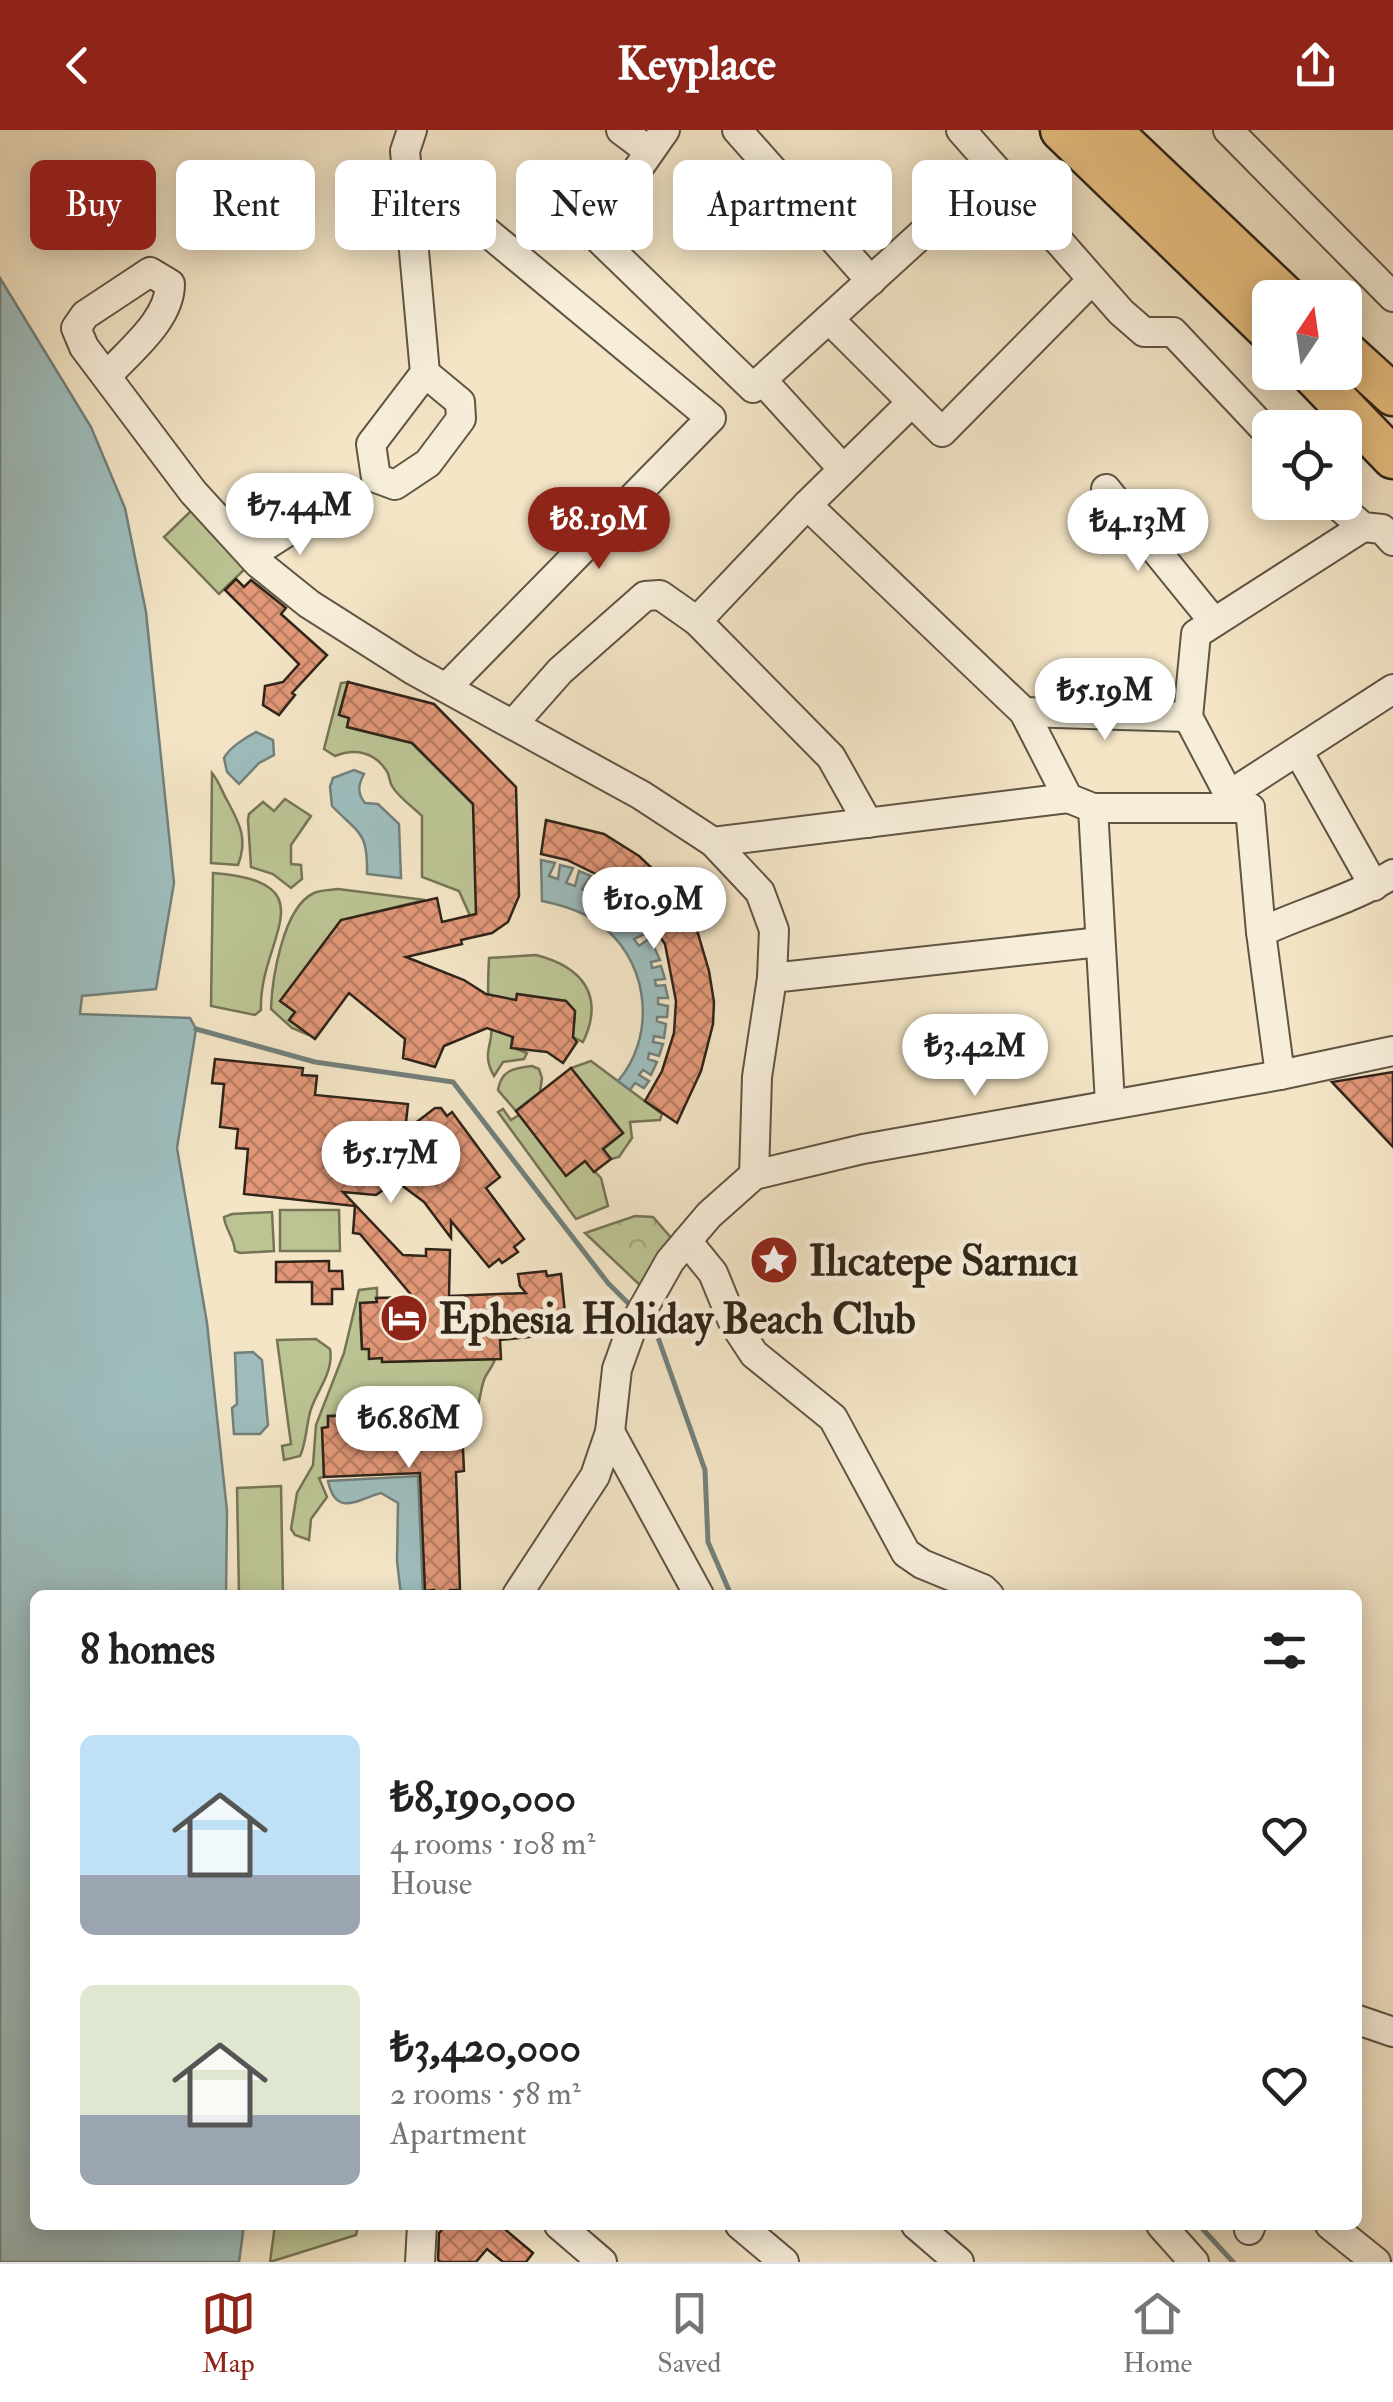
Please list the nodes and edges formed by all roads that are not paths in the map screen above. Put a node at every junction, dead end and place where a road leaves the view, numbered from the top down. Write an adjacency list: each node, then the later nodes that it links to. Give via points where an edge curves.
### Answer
1 (412, 130): 20 (street, via 405,152)
2 (620, 130): 8 (street)
3 (737, 130): 15 (street)
4 (960, 130): 9 (street)
5 (1062, 130): 17 (highway)
6 (1110, 130): 14 (highway)
7 (1228, 130): 16 (street)
8 (657, 140): 22 (street, via 593,233 753,388)
9 (987, 160)
10 (496, 239): 38 (street, via 711,418)
11 (912, 243): 15 (street)
12 (1066, 250): 13 (street)
13 (1092, 280): 25 (street, via 942,432); 26 (street, via 1144,332 1174,332)
14 (1269, 280)
15 (870, 281): 18 (street)
16 (1393, 298)
17 (1252, 315)
18 (829, 319): 22 (street); 25 (street)
19 (1362, 366): 24 (highway)
20 (424, 373)
21 (107, 376): 35 (street, via 193,492)
22 (762, 380): 28 (street)
23 (1327, 390): 27 (highway)
24 (1393, 395)
25 (912, 402): 28 (street)
26 (1252, 415)
27 (1393, 458)
28 (843, 469): 30 (street)
29 (1106, 489): 37 (street)
30 (806, 506): 36 (street); 40 (street)
31 (318, 512): 35 (street)
32 (1354, 520): 33 (street)
33 (1362, 527): 34 (street, via 1382,529); 37 (street)
34 (1393, 541)
35 (251, 556): 38 (street, via 309,604)
36 (697, 621): 42 (street, via 664,597 646,596 560,670); 46 (street, via 831,758)
37 (1214, 622): 41 (street, via 1196,634)
38 (446, 687): 42 (street)
39 (1393, 690): 43 (street)
40 (1024, 712): 41 (street); 45 (street)
41 (1188, 717): 44 (street)
42 (514, 723): 47 (street)
43 (1298, 751): 44 (street); 48 (street)
44 (1239, 802): 45 (street); 49 (street)
45 (1081, 803): 46 (street); 50 (street)
46 (868, 823): 47 (street)
47 (713, 842): 51 (street, via 760,892 774,930)
48 (1384, 880): 49 (street)
49 (1261, 932): 53 (street)
50 (1100, 942): 51 (street); 54 (street)
51 (772, 978): 55 (street, via 757,1078)
52 (1393, 1051): 53 (street)
53 (1280, 1075): 54 (street)
54 (1110, 1103): 55 (street)
55 (754, 1175): 56 (street)
56 (687, 1241): 57 (street, via 631,1330 617,1370); 60 (street, via 713,1274 754,1354 833,1418 906,1553)
57 (610, 1432): 58 (street, via 596,1476); 59 (street)
58 (519, 1590)
59 (696, 1590)
60 (984, 1590)
61 (1362, 2021): 62 (street)
62 (1393, 2032)
63 (422, 2230): 69 (street)
64 (565, 2230): 70 (street)
65 (746, 2230): 71 (street)
66 (922, 2230): 72 (street)
67 (1165, 2230): 73 (street)
68 (1336, 2230): 74 (street)
69 (420, 2262)
70 (602, 2262)
71 (784, 2262)
72 (959, 2262)
73 (1194, 2262)
74 (1376, 2262)

